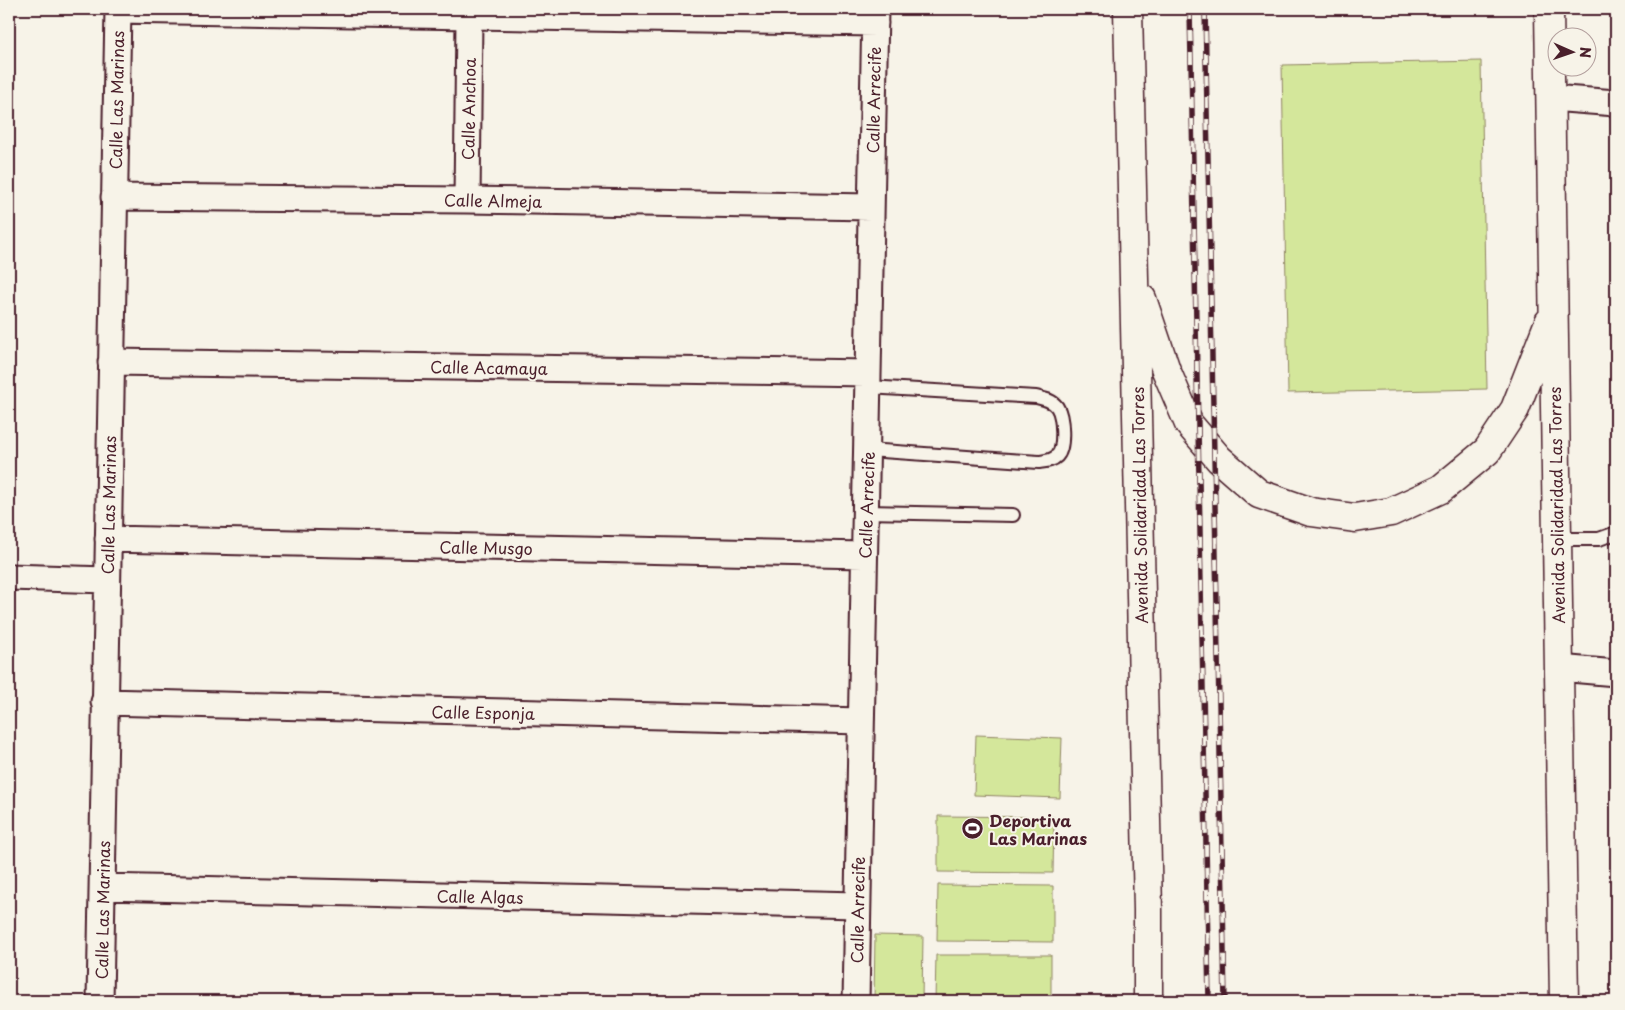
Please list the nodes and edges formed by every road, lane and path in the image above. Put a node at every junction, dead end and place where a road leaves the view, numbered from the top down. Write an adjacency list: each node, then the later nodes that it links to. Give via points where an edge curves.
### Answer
1 (1128, 9): 11 (main road, Avenida Solidaridad Las Torres)
2 (1549, 9): 6 (main road, Avenida Solidaridad Las Torres)
3 (118, 10): 5 (street); 8 (street, Calle Las Marinas)
4 (875, 16): 5 (street); 10 (street, Calle Arrecife)
5 (469, 18): 9 (street, Calle Anchoa)
6 (1551, 98): 7 (street); 12 (main road, Avenida Solidaridad Las Torres)
7 (1616, 103)
8 (114, 197): 9 (street, Calle Almeja); 13 (street, Calle Las Marinas)
9 (467, 200): 10 (street, Calle Almeja)
10 (871, 207): 14 (street, Calle Arrecife)
11 (1133, 274): 12 (main road, via 1166,370 1189,424 1219,459 1259,494 1311,512 1355,518 1391,512 1442,489 1487,452 1515,408); 30 (main road, Avenida Solidaridad Las Torres)
12 (1554, 310): 20 (main road, Avenida Solidaridad Las Torres)
13 (111, 362): 14 (street, Calle Acamaya); 19 (street, Calle Las Marinas)
14 (868, 380): 15 (street, Calle Arrecife); 15 (lane, via 1048,400 1060,415 1061,442 1056,457 1039,462)
15 (868, 450): 16 (street, Calle Arrecife)
16 (866, 512): 17 (lane); 21 (street, Calle Arrecife)
17 (1013, 515)
18 (1616, 533): 20 (lane, via 1599,539)
19 (108, 539): 21 (street, Calle Musgo); 23 (street, Calle Las Marinas)
20 (1557, 539): 24 (main road, Avenida Solidaridad Las Torres)
21 (864, 555): 27 (street, Calle Arrecife)
22 (9, 577): 23 (street)
23 (107, 580): 26 (street, Calle Las Marinas)
24 (1559, 668): 25 (street); 35 (main road, Avenida Solidaridad Las Torres)
25 (1616, 674)
26 (104, 702): 27 (street, Calle Esponja); 28 (street, Calle Las Marinas)
27 (861, 721): 29 (street, Calle Arrecife)
28 (103, 886): 29 (street, Calle Algas); 31 (street, Calle Las Marinas)
29 (857, 905): 32 (street, Calle Arrecife)
30 (1148, 910): 33 (main road); 34 (main road, Avenida Solidaridad Las Torres)
31 (100, 1001)
32 (856, 1001)
33 (1138, 1001)
34 (1148, 1001)
35 (1564, 1001)

